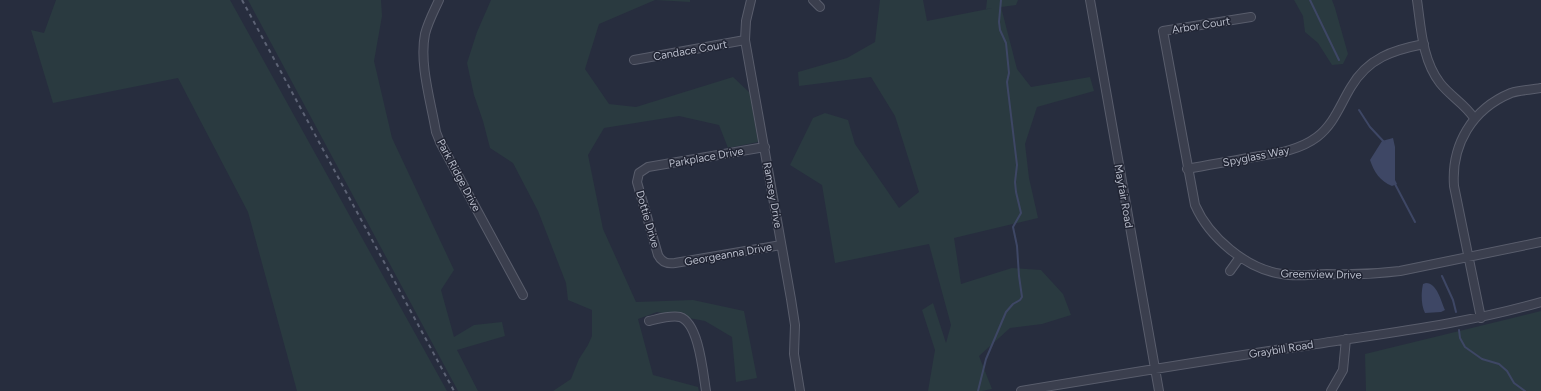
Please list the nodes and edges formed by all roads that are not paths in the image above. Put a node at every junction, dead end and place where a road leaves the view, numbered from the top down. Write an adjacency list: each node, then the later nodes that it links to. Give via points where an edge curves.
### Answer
1 (439, 0): 23 (street, Park Ridge Drive, via 428,24 424,46 424,64 436,132)
2 (751, 0): 8 (street, Ramsey Drive)
3 (813, 0): 6 (street)
4 (1090, 0): 28 (street, Mayfair Road)
5 (1417, 0): 9 (street)
6 (820, 7)
7 (1251, 17): 11 (street, Arbor Court, via 1163,31)
8 (745, 40): 10 (street, Candace Court); 14 (street, Ramsey Drive)
9 (1424, 44): 13 (street, via 1428,62 1439,82 1470,111); 16 (street, Spyglass Way, via 1394,51 1366,68 1351,87 1332,122 1308,143 1286,152)
10 (634, 60)
11 (1169, 67): 16 (street, Greenview Drive)
12 (1541, 88): 13 (street, via 1512,93 1485,108)
13 (1474, 118): 20 (street, via 1460,140 1453,174)
14 (765, 147): 15 (street, Parkplace Drive); 18 (street, Ramsey Drive)
15 (648, 167): 21 (street, Dottie Drive, via 639,173 637,182 659,258 666,263)
16 (1187, 169): 19 (street, Greenview Drive, via 1200,215 1212,232)
17 (1541, 242): 20 (street, Greenview Drive)
18 (781, 245): 21 (street, Georgeanna Drive); 30 (street, Ramsey Drive, via 795,325 794,354)
19 (1240, 257): 20 (street, Greenview Drive, via 1254,266 1272,272 1296,275 1381,273); 22 (street)
20 (1468, 257): 25 (street)
21 (675, 263)
22 (1230, 271)
23 (523, 295)
24 (1541, 302): 25 (street, Graybill Road)
25 (1481, 318): 27 (street, Graybill Road)
26 (649, 321): 29 (street, via 676,317 689,324 695,335)
27 (1346, 339): 28 (street, Graybill Road); 33 (street, via 1343,370)
28 (1156, 369): 31 (street, Graybill Road); 32 (street, Mayfair Road)
29 (706, 391)
30 (800, 391)
31 (1021, 391)
32 (1159, 391)
33 (1331, 391)

